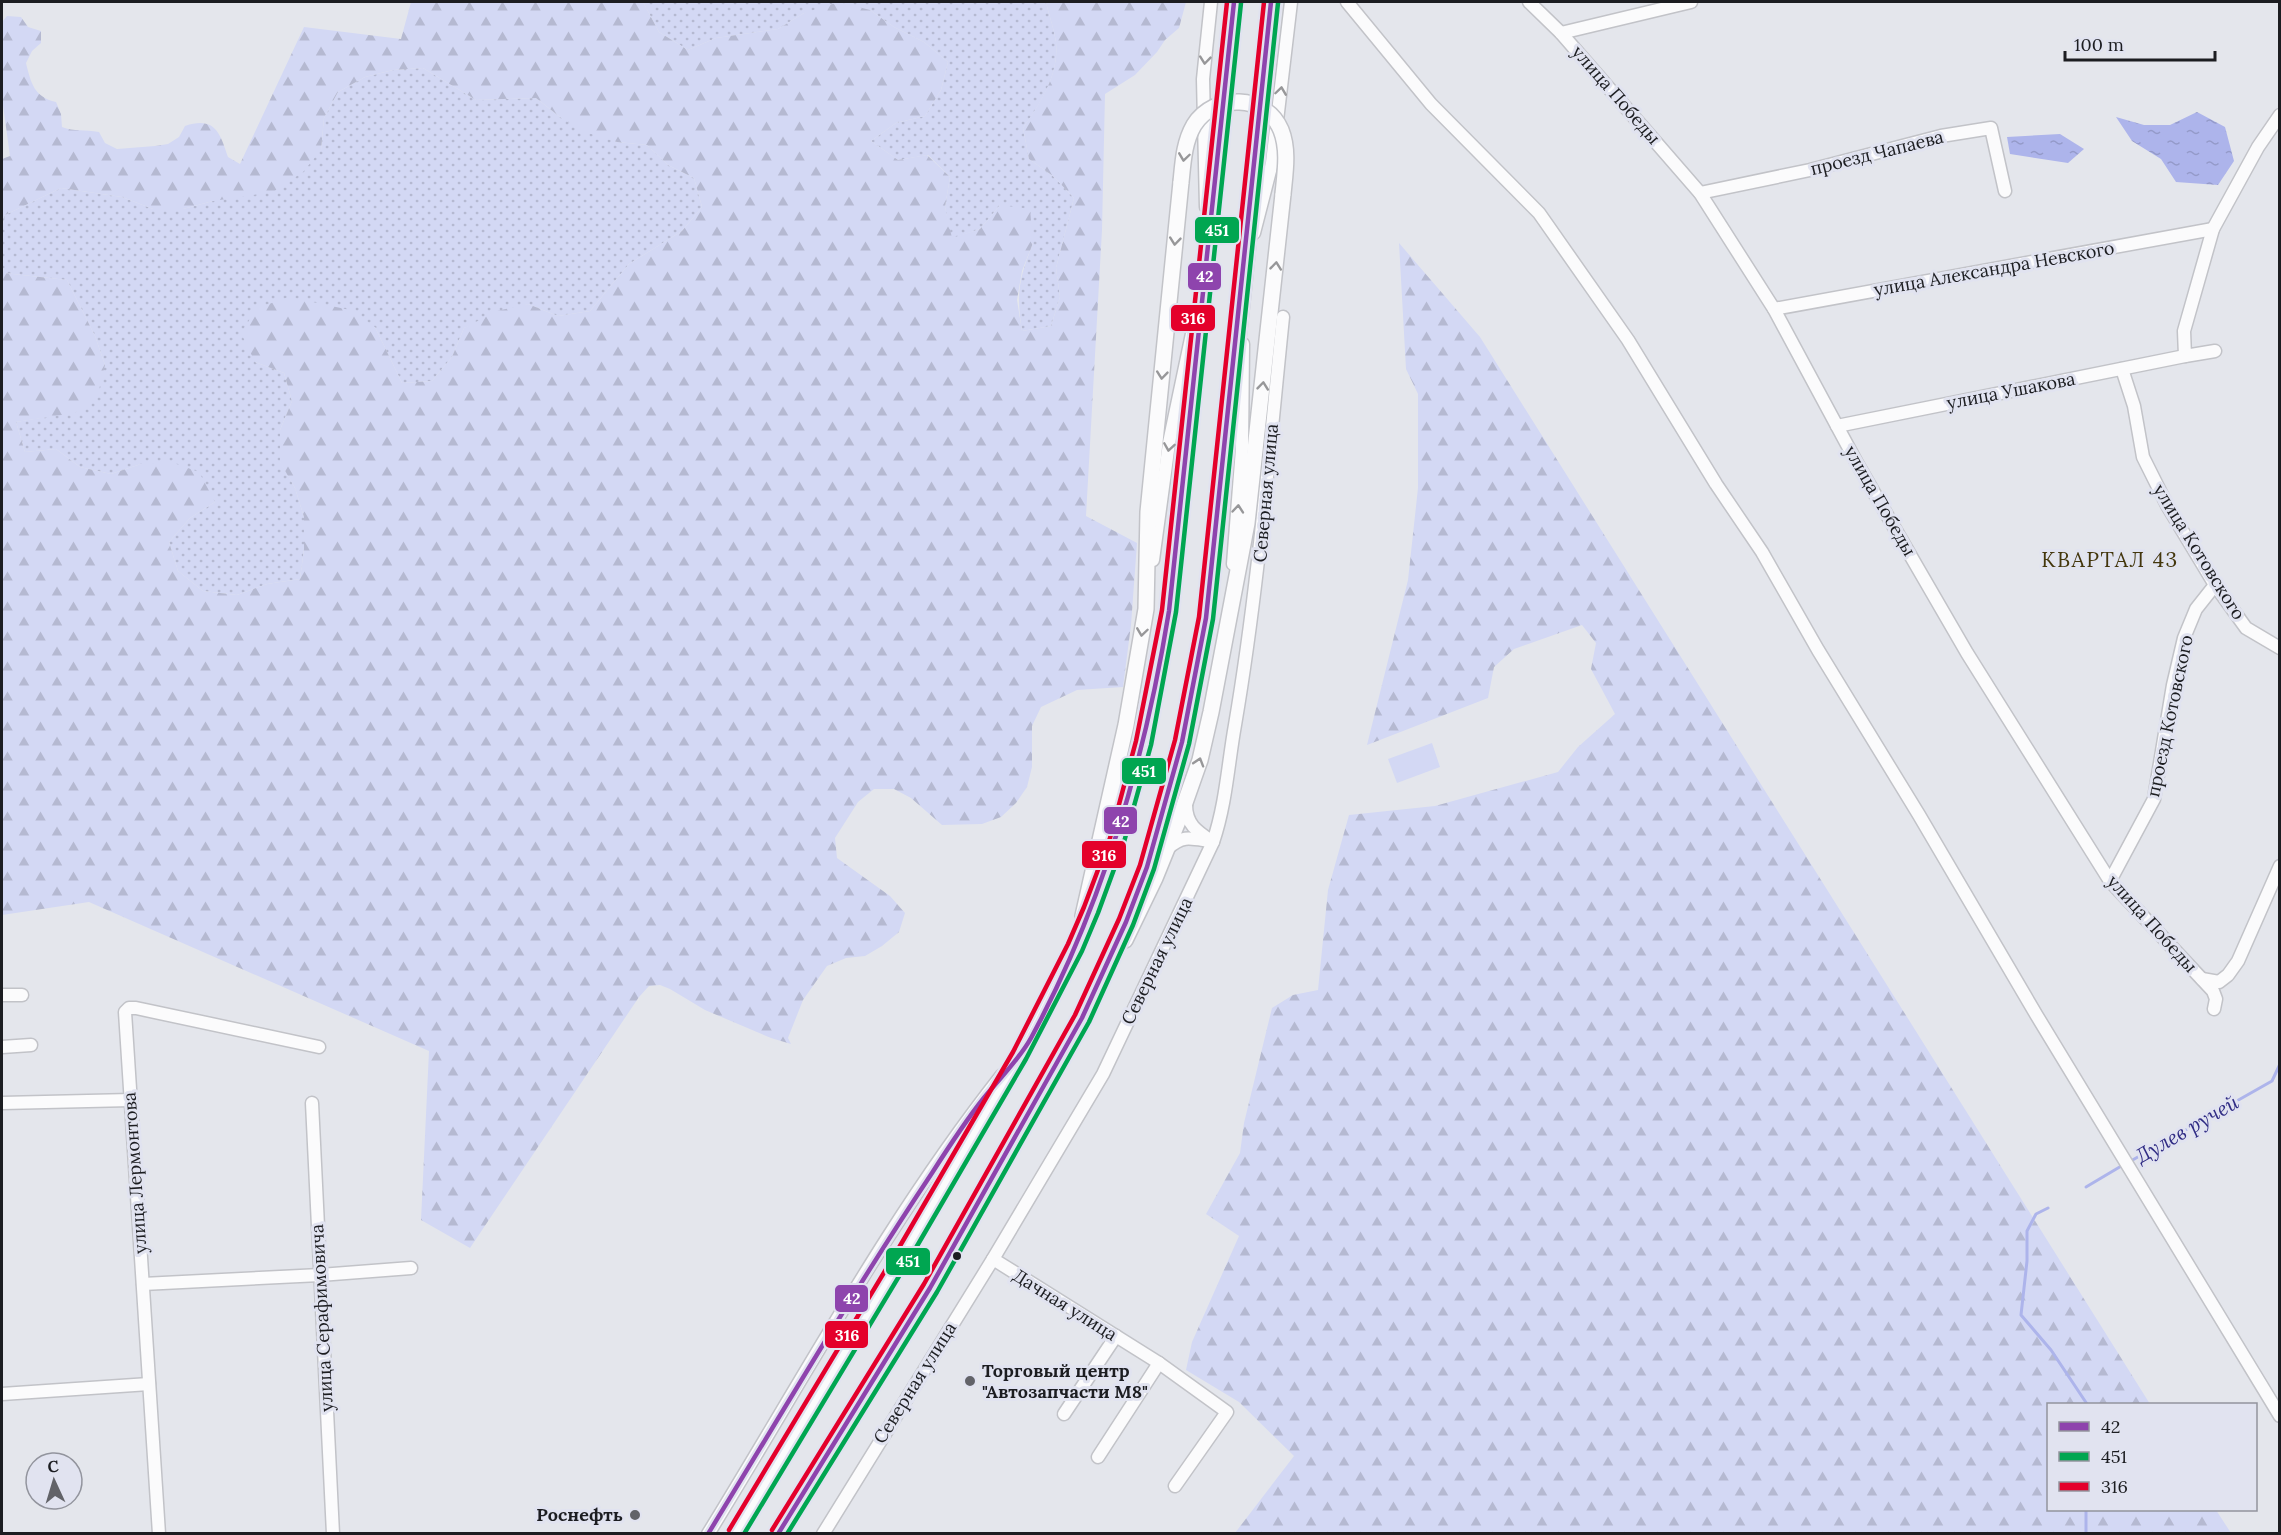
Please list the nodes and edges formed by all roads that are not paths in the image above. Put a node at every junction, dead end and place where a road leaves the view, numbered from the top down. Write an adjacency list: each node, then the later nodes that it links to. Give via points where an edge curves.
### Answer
1 (1211, 2): 13 (street, one-way to 13, via 1203,79)
2 (1234, 2): 13 (highway)
3 (1270, 2): 14 (highway)
4 (1291, 2): 14 (street, one-way to 4, via 1272,163)
5 (1347, 2): 54 (street, via 1431,104 1539,213 1628,340 1762,552)
6 (1529, 2): 8 (street, улица Победы)
7 (1692, 2): 8 (street)
8 (1561, 33): 11 (street, улица Победы)
9 (2280, 115): 12 (street)
10 (2005, 191): 11 (street, проезд Чапаева, via 1991,128 1941,136)
11 (1700, 193): 17 (street, улица Победы)
12 (2213, 228): 17 (street, улица Александра Невского); 20 (street, via 2184,331)
13 (1207, 262): 15 (highway)
14 (1244, 272): 16 (highway)
15 (1204, 287): 24 (street, one-way to 24, via 1169,443); 32 (highway, via 1176,556 1158,680 1106,872)
16 (1242, 292): 25 (street, one-way to 16, via 1242,449); 34 (highway, via 1206,618 1192,694 1147,867)
17 (1774, 309): 22 (street, улица Победы)
18 (1283, 316): 28 (street, Северная улица, via 1250,639 1221,820)
19 (2215, 351): 20 (street, улица Ушакова)
20 (2184, 356): 21 (street, улица Ушакова)
21 (2122, 369): 22 (street, улица Ушакова); 23 (street, улица Котовского, via 2134,406 2143,457 2168,507)
22 (1837, 426): 31 (street, улица Победы, via 1967,653)
23 (2216, 585): 26 (street, улица Котовского, via 2246,628); 31 (street, проезд Котовского, via 2196,609 2184,638 2154,799)
24 (1146, 609): 25 (main road, one-way to 24, bridge, via 1255,467 1286,161 1281,129 1274,118 1264,109 1237,101 1206,111 1187,139 1148,512); 32 (main road, one-way to 32, via 1126,725)
25 (1229, 610): 27 (main road, one-way to 25, via 1200,760)
26 (2280, 648)
27 (1185, 802): 28 (street, via 1186,817 1194,829); 29 (main road)
28 (1213, 842): 29 (street, via 1187,838); 45 (street, Северная улица, via 1102,1074)
29 (1168, 848): 34 (main road, via 1134,924)
30 (2280, 866): 33 (street, via 2238,961 2219,982)
31 (2110, 881): 33 (street, улица Победы)
32 (1078, 939): 38 (highway)
33 (2202, 979): 37 (street, улица Победы, via 2213,991)
34 (1098, 987): 61 (highway, via 930,1288)
35 (2, 995): 36 (street)
36 (22, 995)
37 (2214, 1009)
38 (1029, 1041): 59 (street, via 932,1172); 60 (highway)
39 (32, 1045): 40 (street)
40 (2, 1047)
41 (320, 1047): 42 (street, улица Лермонтова, via 129,1008 125,1012)
42 (131, 1100): 43 (street); 48 (street, улица Лермонтова)
43 (2, 1103)
44 (312, 1104): 47 (street, улица Серафимовича)
45 (993, 1259): 49 (street, Дачная улица); 62 (street, Северная улица)
46 (411, 1268): 47 (street)
47 (320, 1275): 48 (street); 58 (street, улица Серафимовича)
48 (143, 1284): 51 (street, улица Лермонтова)
49 (1116, 1336): 50 (street, Дачная улица); 53 (street)
50 (1159, 1363): 55 (street); 56 (street, Дачная улица, via 1227,1412)
51 (149, 1384): 52 (street); 57 (street, улица Лермонтова)
52 (2, 1394)
53 (1064, 1414)
54 (2280, 1416)
55 (1098, 1457)
56 (1175, 1486)
57 (159, 1533)
58 (333, 1533)
59 (708, 1533)
60 (735, 1533)
61 (778, 1533)
62 (823, 1533)

